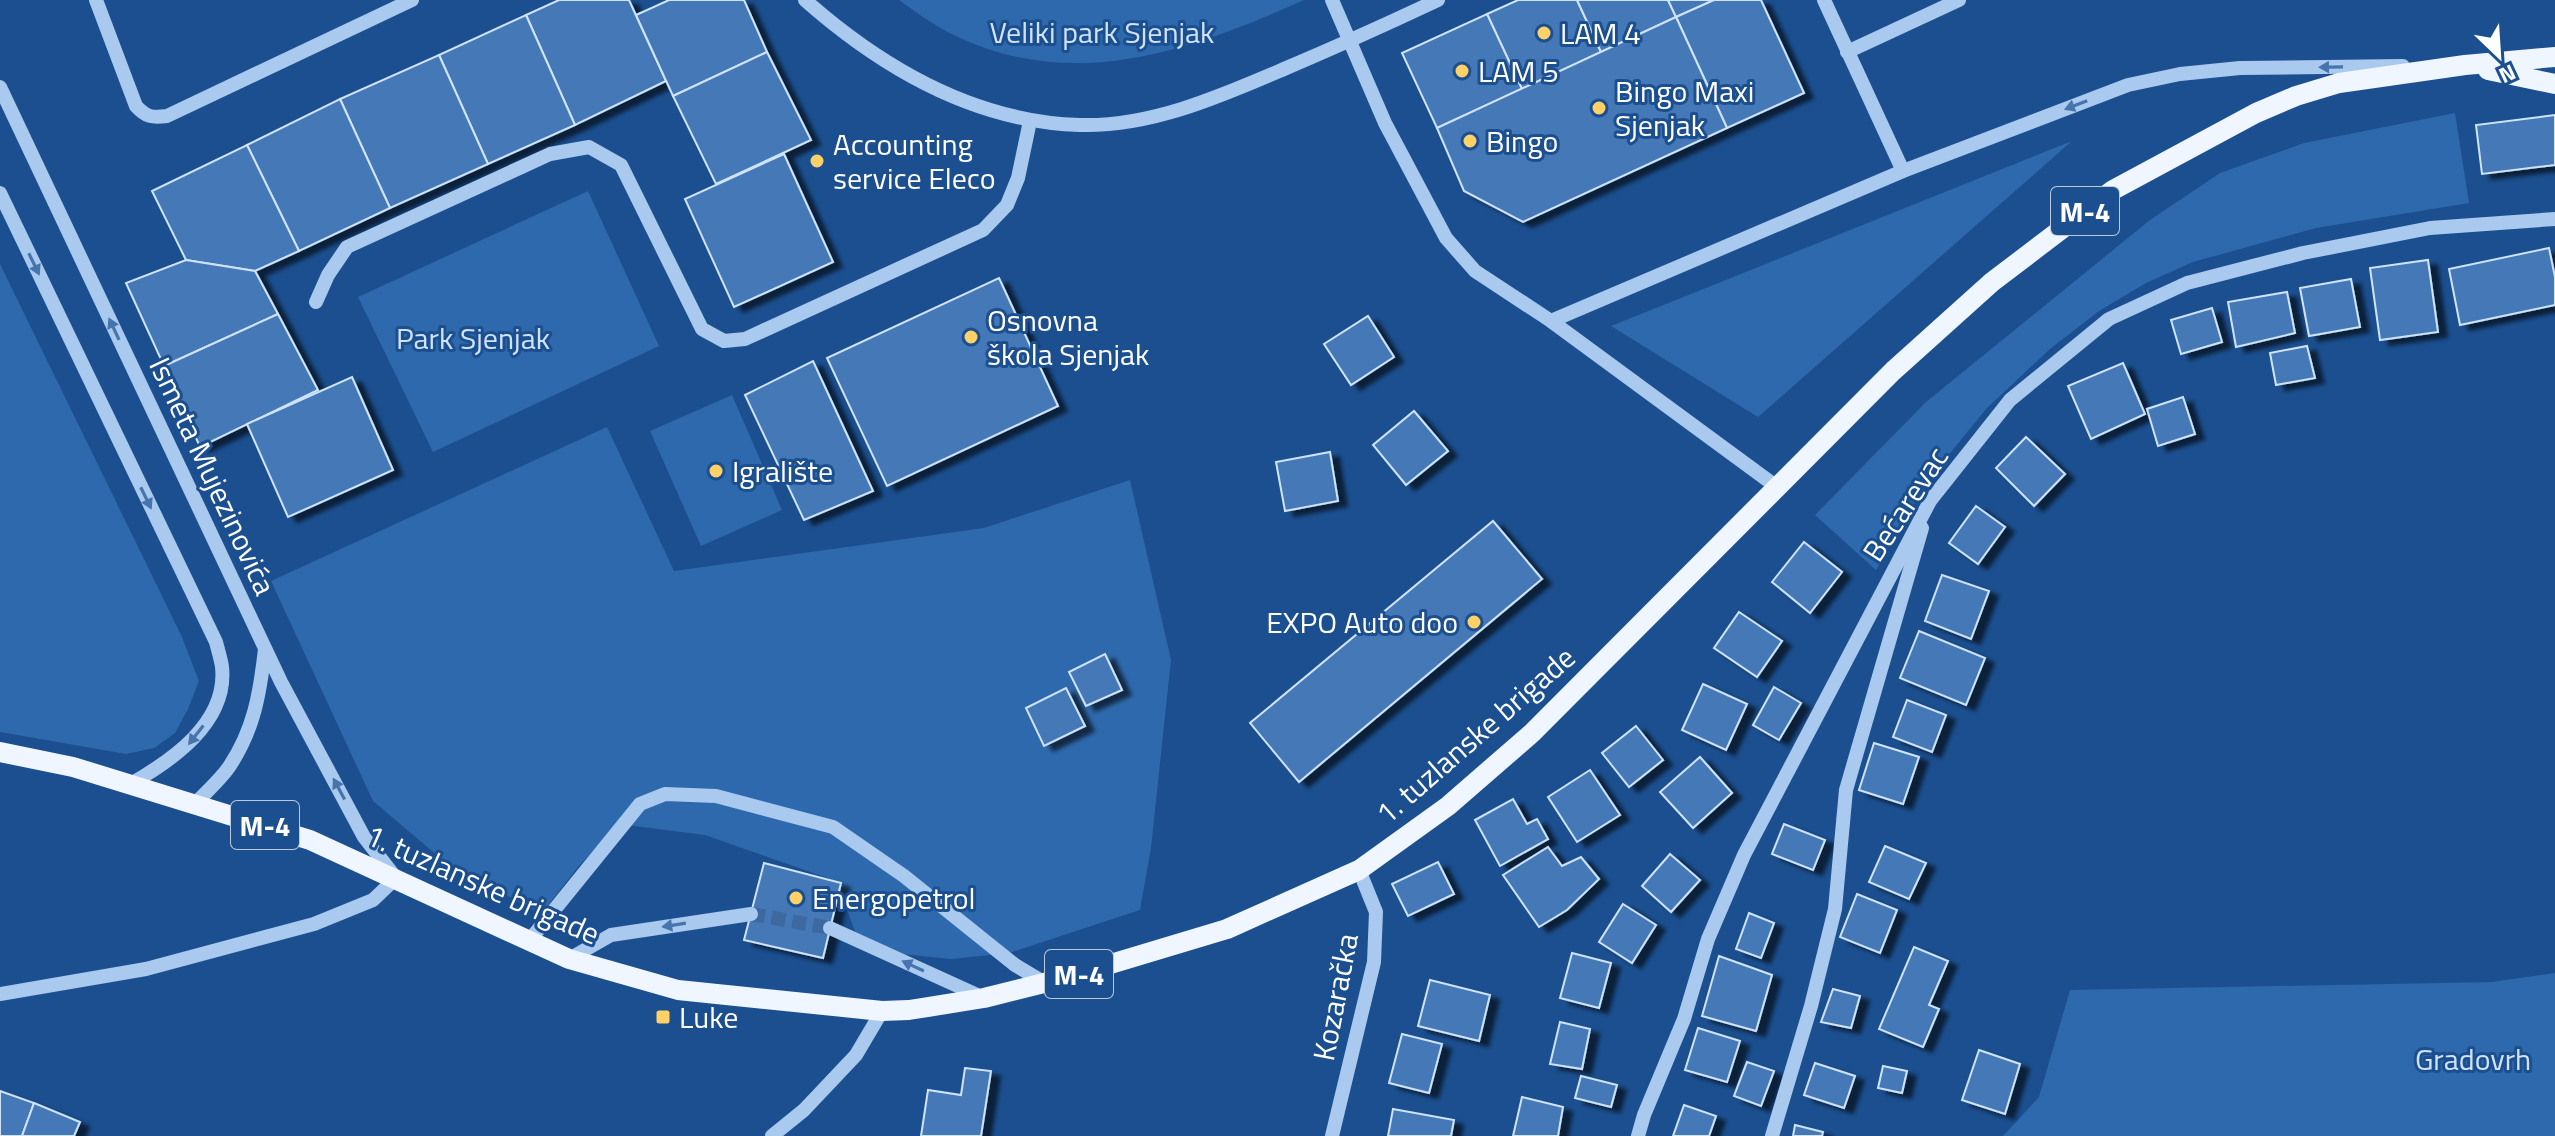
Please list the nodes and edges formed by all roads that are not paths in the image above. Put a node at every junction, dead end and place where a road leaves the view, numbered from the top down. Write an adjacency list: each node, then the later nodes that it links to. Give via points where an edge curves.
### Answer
1 (96, 0): 2 (street, via 136,106 154,118)
2 (412, 0)
3 (805, 0): 14 (street, via 884,61 946,93)
4 (1332, 0): 8 (street)
5 (1438, 0): 8 (street)
6 (1824, 0): 9 (street)
7 (1959, 0): 9 (street)
8 (1349, 42): 14 (street, via 1179,110 1083,125); 19 (street, via 1446,238 1475,271)
9 (1847, 52): 15 (street)
10 (2555, 57): 11 (main road, 1. tuzlanske brigade / M-4)
11 (2465, 65): 12 (main road, 1. tuzlanske brigade / M-4); 15 (street, one-way to 15, via 2240,68 2180,74 2128,85); 20 (main road, 1. tuzlanske brigade / M-4, via 2339,83 2296,96 2113,190 1992,282)
12 (2555, 84)
13 (0, 87): 22 (street, Ismeta Mujezinovića, one-way to 13)
14 (1030, 121): 18 (street, via 1007,205 983,230 745,339 724,341 702,329 621,165 589,147 550,154 347,247)
15 (1903, 171): 19 (street)
16 (0, 193): 24 (street, one-way to 24, via 216,642 222,668 215,706 201,729 160,768)
17 (2555, 219): 21 (street, Bećarevac, via 2430,228 2187,283 2109,319 2010,400)
18 (316, 302)
19 (1551, 321): 20 (street)
20 (1777, 487): 26 (main road, 1. tuzlanske brigade / M-4, via 1532,733 1448,806)
21 (1930, 501): 38 (street, Bećarevac, via 1744,855 1708,939 1684,1019); 39 (street, via 1846,790 1835,909)
22 (265, 649): 25 (street, via 259,702 248,731 229,768); 27 (street, Ismeta Mujezinovića, one-way to 22, via 364,837)
23 (0, 752): 24 (main road, 1. tuzlanske brigade / M-4)
24 (129, 785): 25 (main road, 1. tuzlanske brigade / M-4)
25 (195, 804): 27 (main road, 1. tuzlanske brigade / M-4, via 310,840)
26 (1359, 870): 32 (main road, 1. tuzlanske brigade / M-4, via 1227,929); 37 (street, Kozaračka, via 1376,912 1374,962)
27 (396, 878): 30 (main road, 1. tuzlanske brigade / M-4); 33 (street, via 373,900 314,924 146,969)
28 (751, 914): 31 (street, one-way to 31, via 611,935)
29 (830, 928): 34 (street, one-way to 29)
30 (529, 941): 31 (main road, 1. tuzlanske brigade / M-4); 32 (street, via 640,804 665,794 716,796 833,827)
31 (569, 959): 35 (main road, 1. tuzlanske brigade / M-4, via 678,990)
32 (1045, 983): 34 (main road, 1. tuzlanske brigade / M-4)
33 (0, 994)
34 (984, 998): 35 (main road, 1. tuzlanske brigade / M-4)
35 (882, 1011): 36 (street, via 856,1055)
36 (772, 1136)
37 (1332, 1136)
38 (1638, 1136)
39 (1772, 1136)

